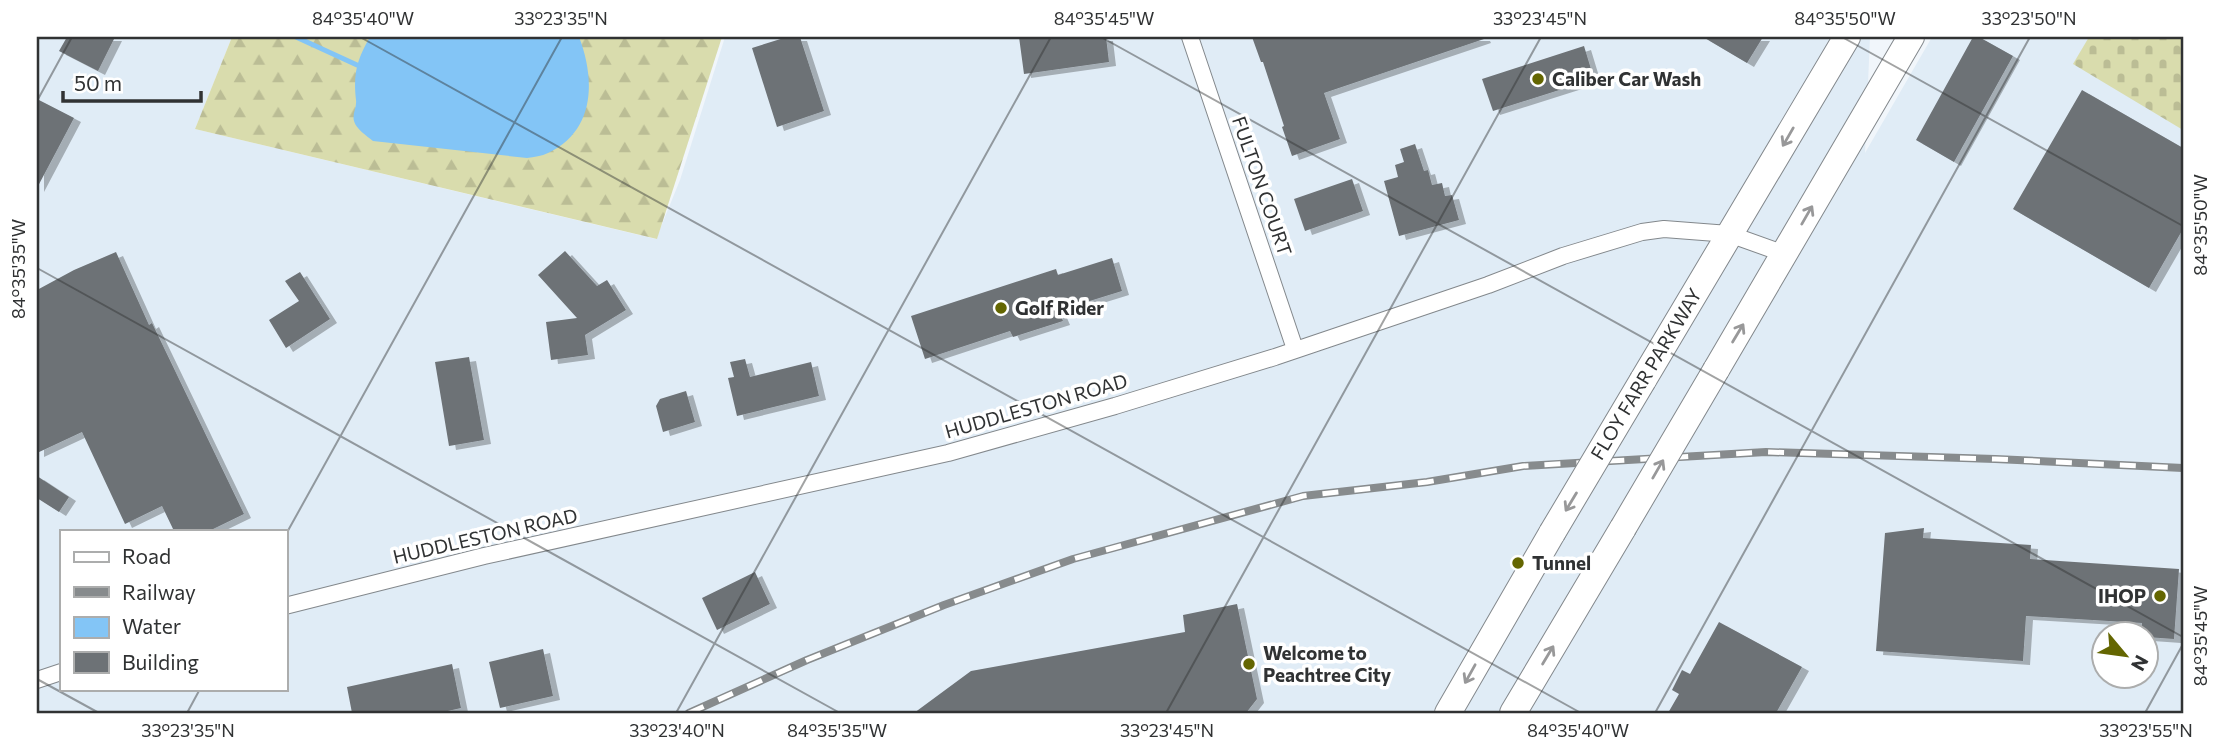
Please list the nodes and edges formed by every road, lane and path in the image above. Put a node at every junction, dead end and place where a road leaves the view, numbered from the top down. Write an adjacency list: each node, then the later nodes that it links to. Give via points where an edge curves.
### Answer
1 (1190, 37): 6 (street, FULTON COURT)
2 (1847, 37): 4 (main road, FLOY FARR PARKWAY, one-way to 4)
3 (1911, 37): 5 (main road, one-way to 3)
4 (1729, 234): 5 (street, HUDDLESTON ROAD); 6 (street, HUDDLESTON ROAD, via 1664,229 1624,237); 10 (main road, FLOY FARR PARKWAY, one-way to 10, bridge)
5 (1785, 254): 11 (main road, one-way to 5, bridge)
6 (1295, 349): 7 (street, HUDDLESTON ROAD, via 948,453 484,556)
7 (287, 605)
8 (60, 672): 9 (street)
9 (37, 681)
10 (1448, 713)
11 (1514, 713)

